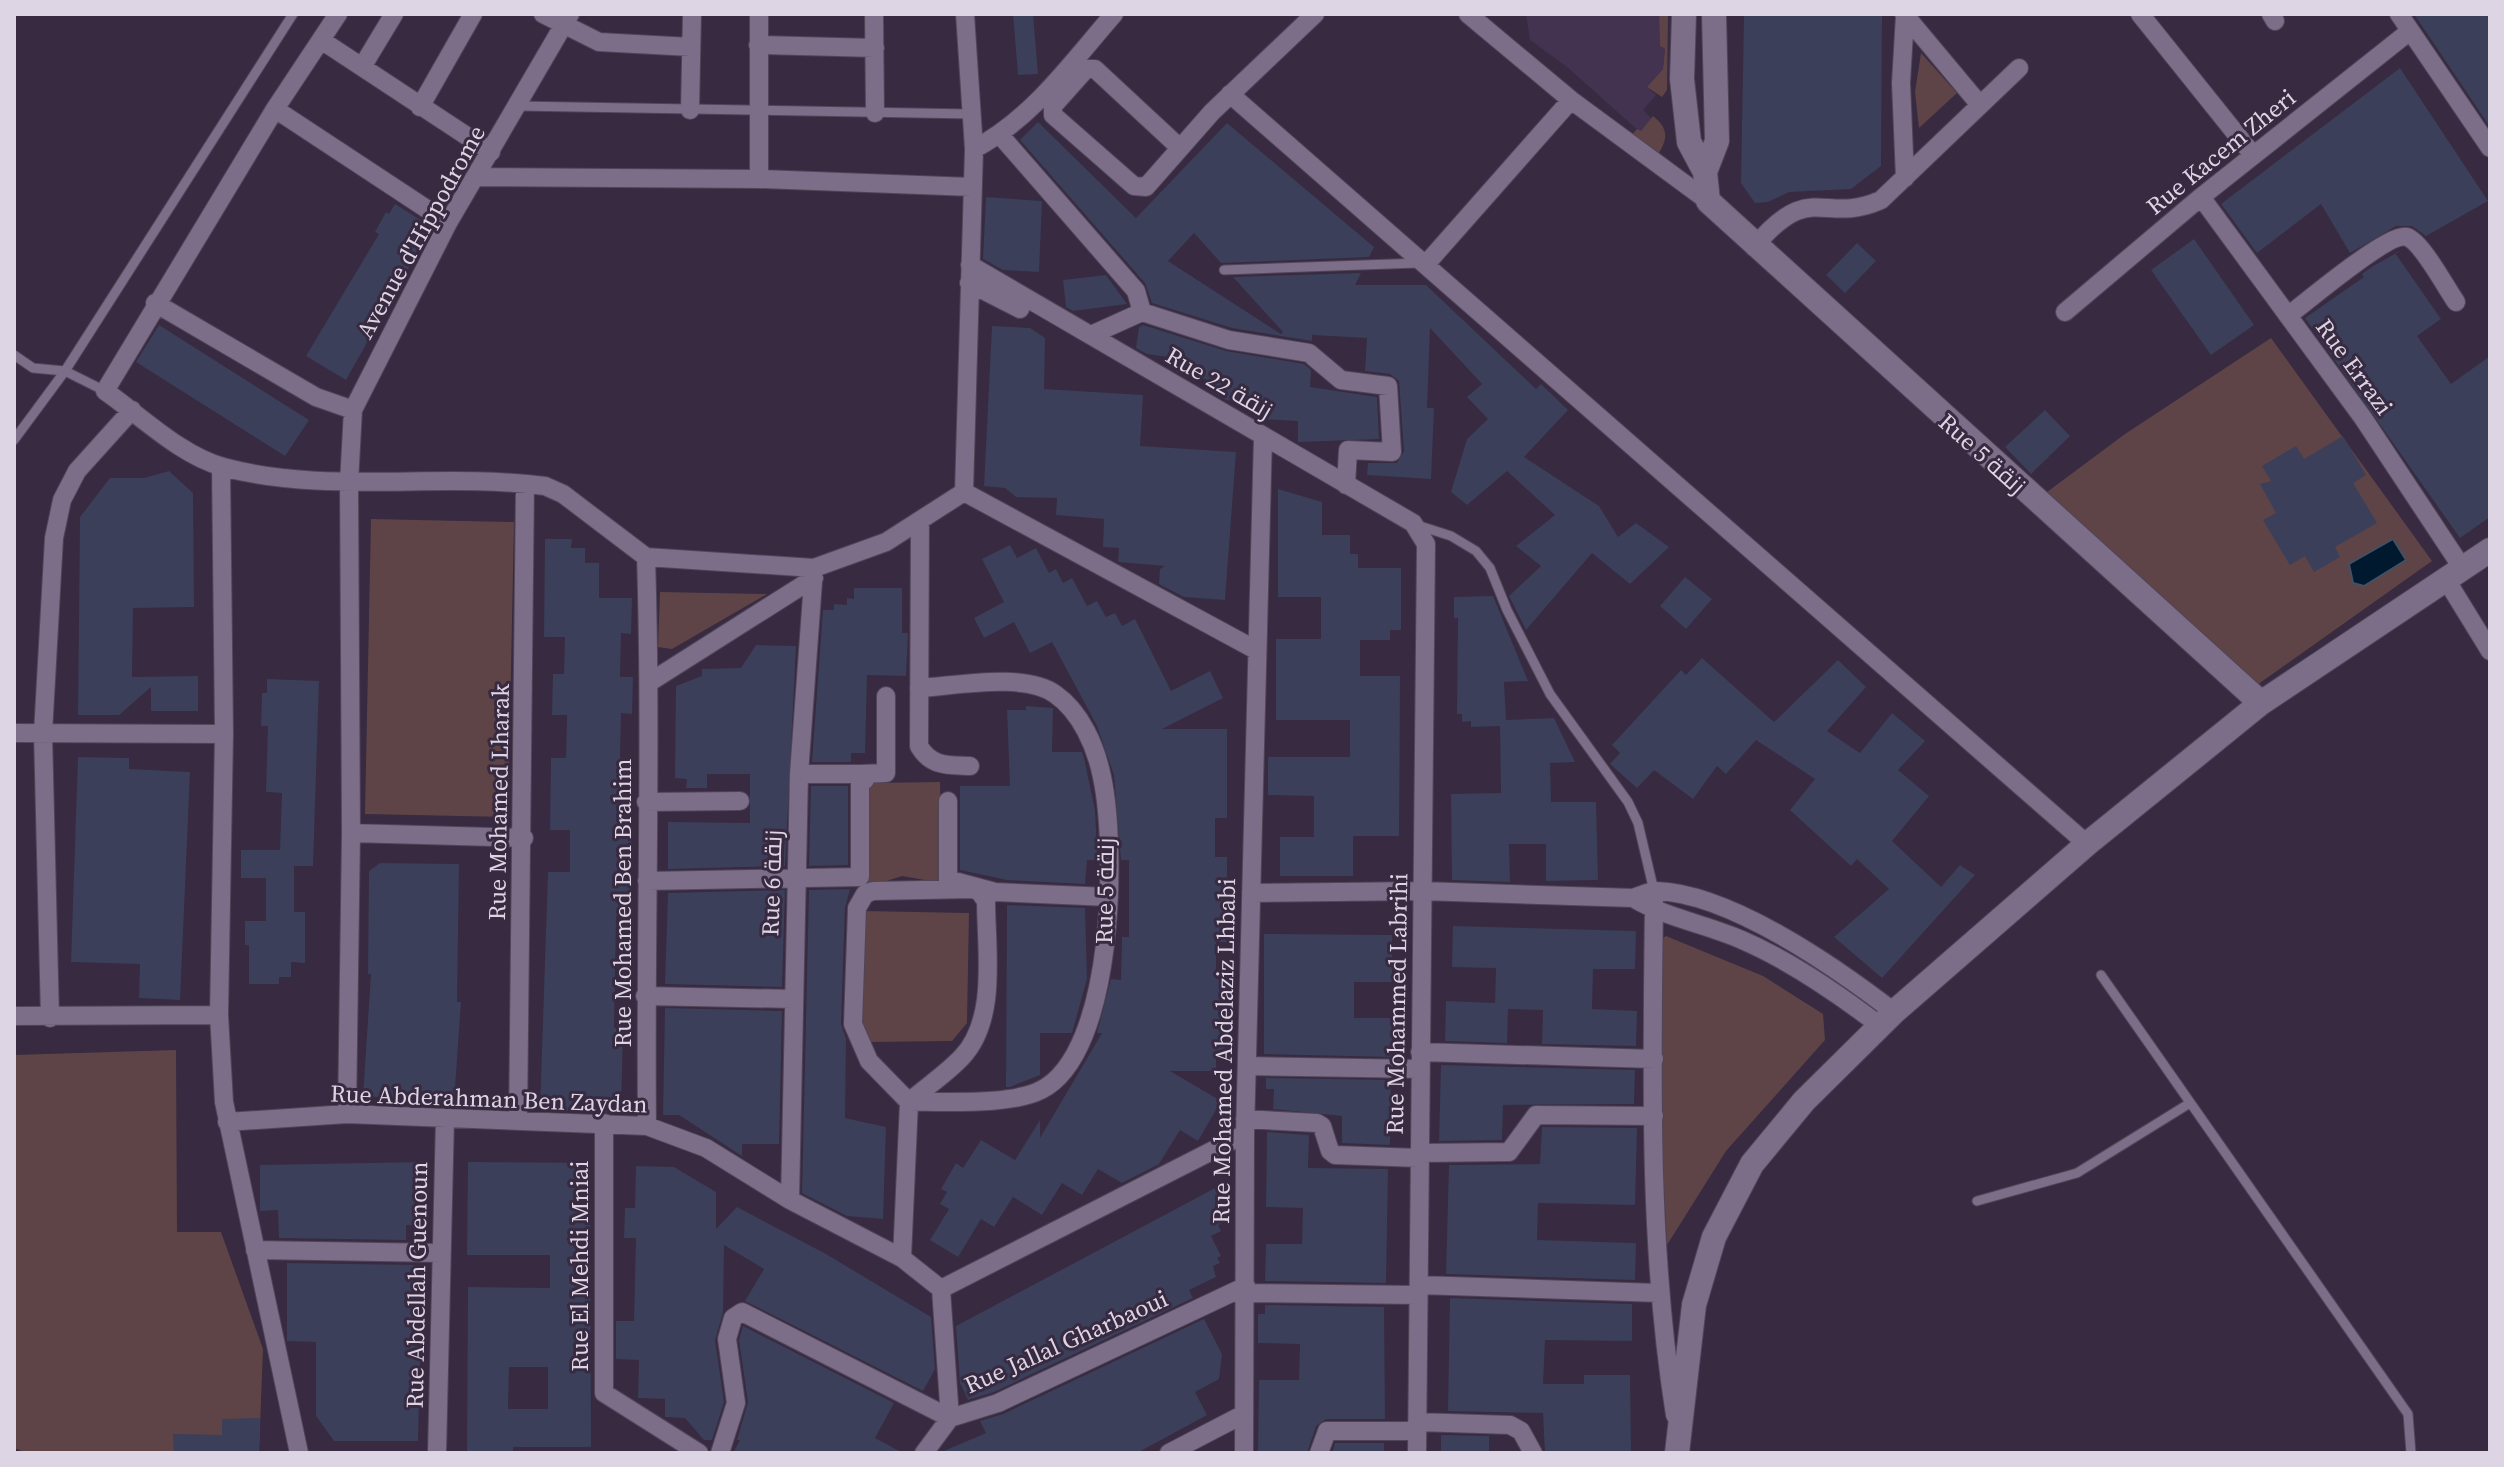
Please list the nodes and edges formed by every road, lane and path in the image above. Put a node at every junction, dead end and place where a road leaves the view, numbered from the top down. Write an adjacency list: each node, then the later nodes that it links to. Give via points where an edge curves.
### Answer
1 (293, 14): 61 (lane)
2 (338, 14): 20 (street)
3 (394, 14): 24 (street)
4 (473, 14): 30 (street)
5 (543, 14): 18 (street)
6 (692, 14): 22 (street)
7 (759, 14): 21 (street)
8 (874, 14): 23 (street)
9 (965, 14): 35 (street)
10 (1114, 14): 36 (street, via 1034,106)
11 (1315, 14): 26 (street)
12 (1468, 14): 27 (street, Rue 5 زنقة)
13 (1684, 14): 42 (street, via 1682,79 1689,142)
14 (1714, 14): 42 (street, via 1718,131)
15 (2140, 14): 41 (street)
16 (2399, 14): 19 (street)
17 (1905, 15): 28 (street); 44 (street)
18 (566, 20): 22 (street, via 599,42); 29 (street, Avenue d'Hippodrome)
19 (2410, 31): 38 (street); 41 (street, Rue Kacem Zheri)
20 (321, 40): 24 (street); 31 (street)
21 (758, 45): 23 (street); 33 (street)
22 (691, 47): 32 (street)
23 (875, 48): 34 (street)
24 (362, 67): 30 (street)
25 (2019, 68): 28 (street)
26 (1230, 94): 37 (street); 51 (street)
27 (1571, 100): 48 (street, Rue 5 زنقة); 51 (street)
28 (1980, 105): 44 (street)
29 (517, 106): 32 (lane); 40 (street, Avenue d'Hippodrome)
30 (420, 107): 40 (street)
31 (275, 109): 49 (street); 55 (street)
32 (690, 110): 33 (lane)
33 (756, 111): 34 (lane); 45 (street)
34 (875, 113): 35 (lane)
35 (972, 114): 39 (street)
36 (1000, 135): 39 (street); 56 (street, via 1136,291)
37 (1179, 147): 37 (street, via 1146,187 1138,188 1053,115 1053,106 1086,69 1095,69)
38 (2490, 148)
39 (974, 149): 46 (street)
40 (491, 152): 43 (street, Avenue d'Hippodrome)
41 (2253, 155): 47 (street, Rue Kacem Zheri)
42 (1705, 172): 48 (street)
43 (476, 177): 45 (street); 49 (street, Avenue d'Hippodrome)
44 (1905, 178): 50 (street, via 1867,206 1794,210 1775,222)
45 (759, 179): 46 (street)
46 (972, 187): 53 (street)
47 (2201, 197): 57 (street, Rue Kacem Zheri); 58 (street, Rue Errazi)
48 (1708, 201): 50 (street, Rue 5 زنقة)
49 (448, 223): 64 (street, Avenue d'Hippodrome)
50 (1754, 247): 83 (street, Rue 5 زنقة)
51 (1427, 263): 52 (lane); 95 (street)
52 (1224, 270)
53 (970, 274): 59 (street, Rue 22 زنقة); 66 (street); 71 (street)
54 (2456, 302): 58 (street, via 2420,249 2399,237 2378,247)
55 (155, 303): 62 (street); 64 (street, via 316,397)
56 (1142, 312): 59 (street); 70 (street, via 1229,340 1309,353 1341,380 1388,386 1392,452 1348,450)
57 (2065, 312)
58 (2288, 316): 77 (street, Rue Errazi, via 2363,418)
59 (1091, 335): 66 (street, Rue 22 زنقة)
60 (14, 355): 61 (lane, via 33,368)
61 (65, 371): 62 (lane); 65 (lane)
62 (105, 391): 63 (street)
63 (132, 410): 67 (street); 85 (street, via 77,471 62,500 54,538)
64 (353, 410): 68 (street, Avenue d'Hippodrome)
65 (14, 440)
66 (1262, 442): 70 (street, Rue 22 زنقة); 78 (street, Rue Mohamed Abdelaziz Lhbabi)
67 (221, 466): 68 (street); 86 (street)
68 (349, 483): 69 (street); 93 (street, Avenue d'Hippodrome)
69 (525, 484): 75 (street, via 563,494); 94 (street, Rue Mohamed Lharak)
70 (1346, 485): 73 (street, Rue 22 زنقة)
71 (964, 492): 72 (street); 78 (street)
72 (920, 520): 76 (street, via 886,542); 81 (street)
73 (1413, 523): 98 (street, Rue Mohammed Labrihi, via 1427,556); 99 (lane, via 1451,536 1476,551 1490,568 1550,694 1628,802)
74 (2490, 550): 77 (street)
75 (646, 557): 76 (street); 80 (street, Rue Mohamed Ben Brahim)
76 (814, 573): 80 (street); 88 (street, Rue 6 زنقة)
77 (2455, 575): 79 (street, Rue Errazi); 83 (street)
78 (1256, 650): 100 (street, Rue Mohamed Abdelaziz Lhbabi)
79 (2490, 651)
80 (650, 682): 92 (street, Rue Mohamed Ben Brahim)
81 (919, 688): 87 (street, via 917,731 924,756 937,764); 101 (street, Rue 5 زنقة, via 1019,682 1038,685 1063,700 1080,720 1102,777)
82 (886, 696): 89 (street, via 886,773)
83 (2261, 703): 95 (street)
84 (14, 733): 85 (street)
85 (43, 733): 86 (street); 109 (street)
86 (224, 734): 107 (street)
87 (970, 766)
88 (799, 774): 89 (street); 96 (street, Rue 6 زنقة)
89 (862, 777): 96 (street, via 860,877)
90 (740, 801): 92 (street)
91 (948, 801): 101 (street, via 948,883 995,892)
92 (646, 802): 97 (street, Rue Mohamed Ben Brahim)
93 (351, 833): 94 (street); 116 (street, Avenue d'Hippodrome)
94 (524, 838): 119 (street, Rue Mohamed Lharak)
95 (2087, 844): 110 (street)
96 (796, 879): 97 (street); 106 (street, Rue 6 زنقة)
97 (647, 881): 105 (street, Rue Mohamed Ben Brahim)
98 (1422, 891): 100 (street); 102 (street); 112 (street, Rue Mohammed Labrihi)
99 (1654, 891): 102 (street); 103 (street); 110 (street, via 1715,906 1801,946)
100 (1251, 893): 113 (street, Rue Mohamed Abdelaziz Lhbabi)
101 (1109, 897): 114 (street, Rue 5 زنقة, via 1098,993 1067,1068 1042,1090 1015,1098)
102 (1633, 898): 103 (street)
103 (1654, 911): 110 (street, via 1746,941); 111 (street)
104 (2101, 975): 115 (lane)
105 (645, 996): 106 (street); 122 (street, Rue Mohamed Ben Brahim)
106 (793, 999): 125 (street, Rue 6 زنقة)
107 (219, 1015): 109 (street); 120 (street)
108 (14, 1016): 109 (street)
109 (50, 1018)
110 (1886, 1018): 137 (street, via 1804,1101 1752,1164 1714,1237 1694,1305)
111 (1654, 1059): 112 (street); 117 (street)
112 (1420, 1061): 113 (street); 124 (street, Rue Mohammed Labrihi)
113 (1247, 1066): 123 (street, Rue Mohamed Abdelaziz Lhbabi)
114 (909, 1102): 114 (street, via 963,1056 980,1027 985,1007 986,901 979,891 873,891 857,908 853,1024 869,1061); 129 (street)
115 (2190, 1103): 126 (lane, via 2077,1173); 148 (lane, via 2408,1414)
116 (347, 1114): 118 (street, Rue Abderahman Ben Zaydan); 120 (street, Rue Abderahman Ben Zaydan)
117 (1654, 1116): 124 (street, via 1536,1115 1509,1152); 133 (street)
118 (445, 1118): 119 (street, Rue Abderahman Ben Zaydan); 128 (street, Rue Abdellah Guenoun)
119 (518, 1121): 121 (street, Rue Abderahman Ben Zaydan)
120 (227, 1122): 127 (street)
121 (604, 1123): 122 (street, Rue Abderahman Ben Zaydan); 138 (street, Rue El Mehdi Mniai, via 604,1393)
122 (647, 1126): 125 (street, Rue Abderahman Ben Zaydan, via 706,1148)
123 (1245, 1127): 124 (street, via 1317,1123 1335,1155); 130 (street); 131 (street, Rue Mohamed Abdelaziz Lhbabi)
124 (1420, 1155): 132 (street, Rue Mohammed Labrihi)
125 (790, 1200): 129 (street, Rue Abderahman Ben Zaydan)
126 (1977, 1201)
127 (255, 1250): 128 (street); 139 (street)
128 (441, 1253): 140 (street, Rue Abdellah Guenoun)
129 (902, 1258): 130 (street, Rue Abderahman Ben Zaydan)
130 (941, 1289): 135 (street)
131 (1246, 1290): 132 (street); 134 (street, Rue Mohamed Abdelaziz Lhbabi); 135 (street, Rue Jallal Gharbaoui, via 998,1403)
132 (1418, 1290): 133 (street); 136 (street, Rue Mohammed Labrihi)
133 (1659, 1293): 137 (street)
134 (1244, 1414): 143 (street); 144 (street, Rue Mohamed Abdelaziz Lhbabi)
135 (950, 1418): 141 (street, Rue Jallal Gharbaoui, via 742,1312 733,1318 727,1339 736,1403); 142 (street)
136 (1417, 1426): 145 (street, via 1327,1431); 146 (street, Rue Mohammed Labrihi); 147 (street, via 1510,1425 1521,1431)
137 (1678, 1443)
138 (696, 1452)
139 (299, 1453)
140 (437, 1453)
141 (720, 1453)
142 (924, 1453)
143 (1169, 1453)
144 (1244, 1453)
145 (1319, 1453)
146 (1417, 1453)
147 (1533, 1453)
148 (2411, 1453)

